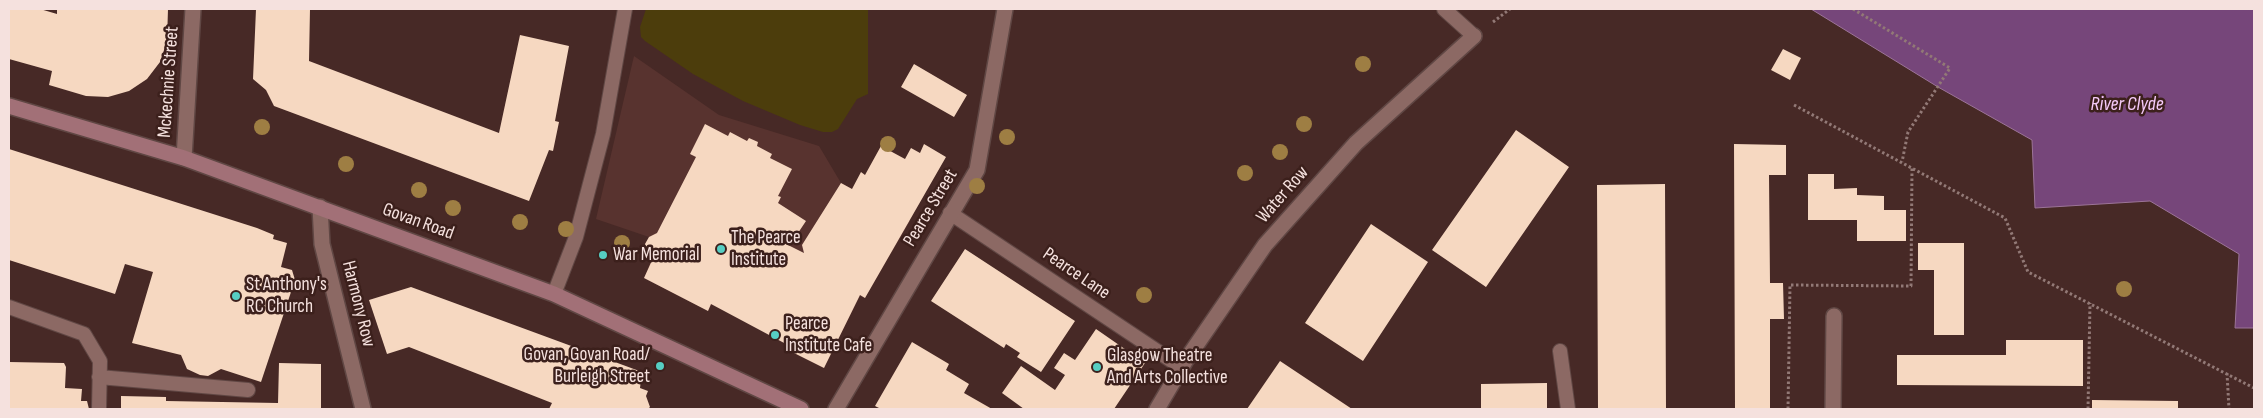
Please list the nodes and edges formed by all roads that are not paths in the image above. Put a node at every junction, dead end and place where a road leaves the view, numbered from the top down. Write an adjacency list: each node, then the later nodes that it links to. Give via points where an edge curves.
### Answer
1 (193, 9): 7 (street, Mckechnie Street)
2 (625, 9): 10 (lane, via 602,134 576,237)
3 (1005, 9): 9 (street, Pearce Street, via 977,170)
4 (1444, 9): 5 (lane)
5 (1474, 36): 14 (street, Water Row, via 1356,143 1265,245)
6 (9, 106): 7 (street, Govan Road)
7 (184, 158): 8 (street, Govan Road)
8 (320, 207): 10 (street, Govan Road); 18 (street, Harmony Row, via 322,244)
9 (950, 213): 14 (lane, Pearce Lane); 20 (street, Pearce Street)
10 (554, 294): 19 (street, Govan Road)
11 (9, 307): 15 (lane, via 84,334 100,361)
12 (1834, 316): 23 (street)
13 (1560, 351): 22 (lane)
14 (1181, 367): 21 (street, Water Row)
15 (100, 377): 16 (lane); 17 (lane)
16 (248, 390)
17 (99, 409)
18 (363, 409)
19 (801, 409)
20 (836, 409)
21 (1157, 409)
22 (1568, 409)
23 (1833, 409)

